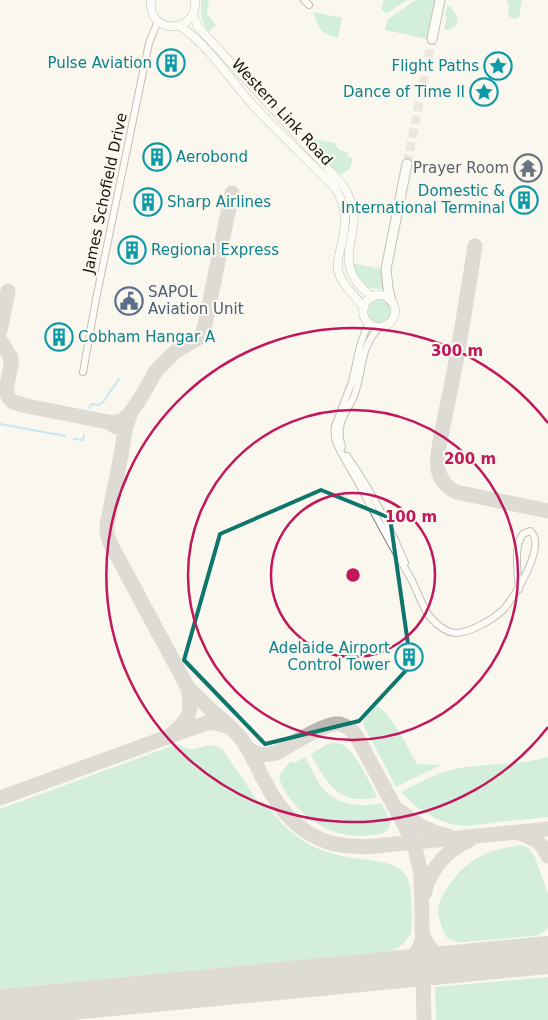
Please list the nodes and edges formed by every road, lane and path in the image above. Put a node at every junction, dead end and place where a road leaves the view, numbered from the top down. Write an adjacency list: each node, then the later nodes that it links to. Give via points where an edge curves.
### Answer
1 (151, 0): 5 (street, via 152,13)
2 (195, 0): 4 (street)
3 (440, 0): 7 (main road)
4 (193, 14): 6 (street); 9 (street, Western Link Road, via 198,27 342,184 351,200 354,216 348,252 350,266 358,285)
5 (158, 21): 6 (street, via 168,26); 14 (street, James Schofield Drive, via 149,42)
6 (180, 26): 11 (street, Western Link Road, via 202,44 253,104 335,188 344,205 345,218 338,270)
7 (432, 40)
8 (407, 164): 10 (main road, via 386,269)
9 (373, 297): 10 (street, via 383,296); 11 (street)
10 (391, 301): 13 (street, via 395,315)
11 (364, 308): 12 (street)
12 (368, 323): 13 (street); 15 (street, via 334,437)
13 (380, 327): 15 (street, via 366,346 355,394 340,424 340,439 394,537)
14 (83, 372)
15 (409, 576): 16 (street, via 430,617 443,629 455,633 476,627 496,616)
16 (519, 589): 16 (street, via 518,543 523,534 530,532 536,538 536,546)

